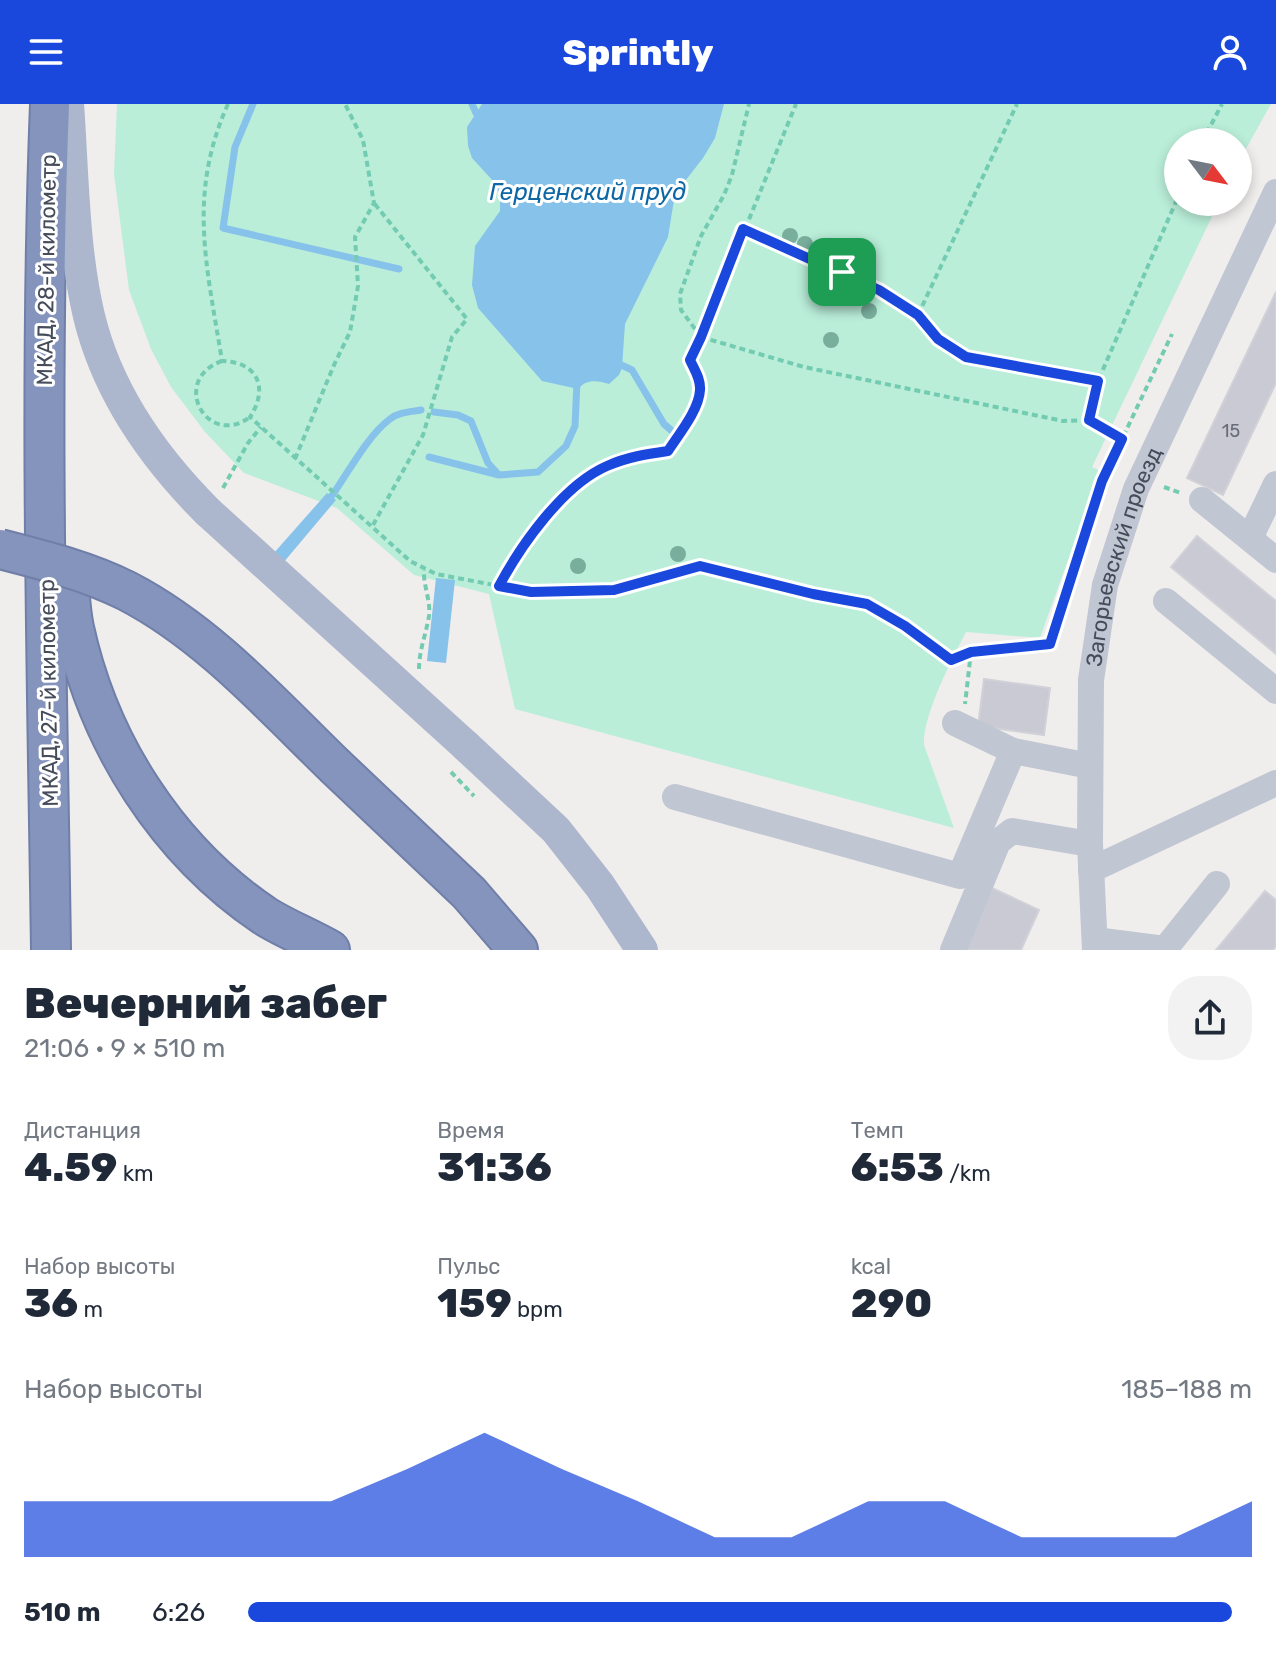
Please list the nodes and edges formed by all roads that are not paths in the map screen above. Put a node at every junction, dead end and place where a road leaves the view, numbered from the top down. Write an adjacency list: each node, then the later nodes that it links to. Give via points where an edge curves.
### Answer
1 (50, 104): 4 (highway, МКАД, 28-й километр)
2 (68, 104): 24 (main road, bridge, via 89,317 104,361 147,441 178,482 216,500 556,830)
3 (1276, 192): 15 (street, Загорьевский проезд, via 1124,521 1105,585 1091,680)
4 (44, 316): 5 (highway, МКАД, 28-й километр); 22 (highway, via 73,624 102,714 123,760 177,839 213,876 268,918)
5 (44, 436): 21 (highway, МКАД, 27-й километр)
6 (1276, 484): 8 (street)
7 (1202, 500): 8 (street)
8 (1250, 538): 10 (street)
9 (0, 549): 23 (highway, bridge, via 127,591 183,626 232,666 469,893)
10 (1276, 560)
11 (1166, 601): 12 (street)
12 (1276, 691)
13 (955, 723): 14 (street)
14 (1013, 751): 15 (street); 17 (street, via 960,876)
15 (1090, 766): 18 (street, Загорьевский проезд)
16 (1276, 783): 18 (street)
17 (675, 797)
18 (1090, 857): 20 (street, Загорьевский проезд); 25 (street, via 1012,831 998,842)
19 (1217, 884): 20 (street, via 1165,949)
20 (1095, 945)
21 (51, 950)
22 (330, 950)
23 (518, 950)
24 (642, 950)
25 (953, 950)

